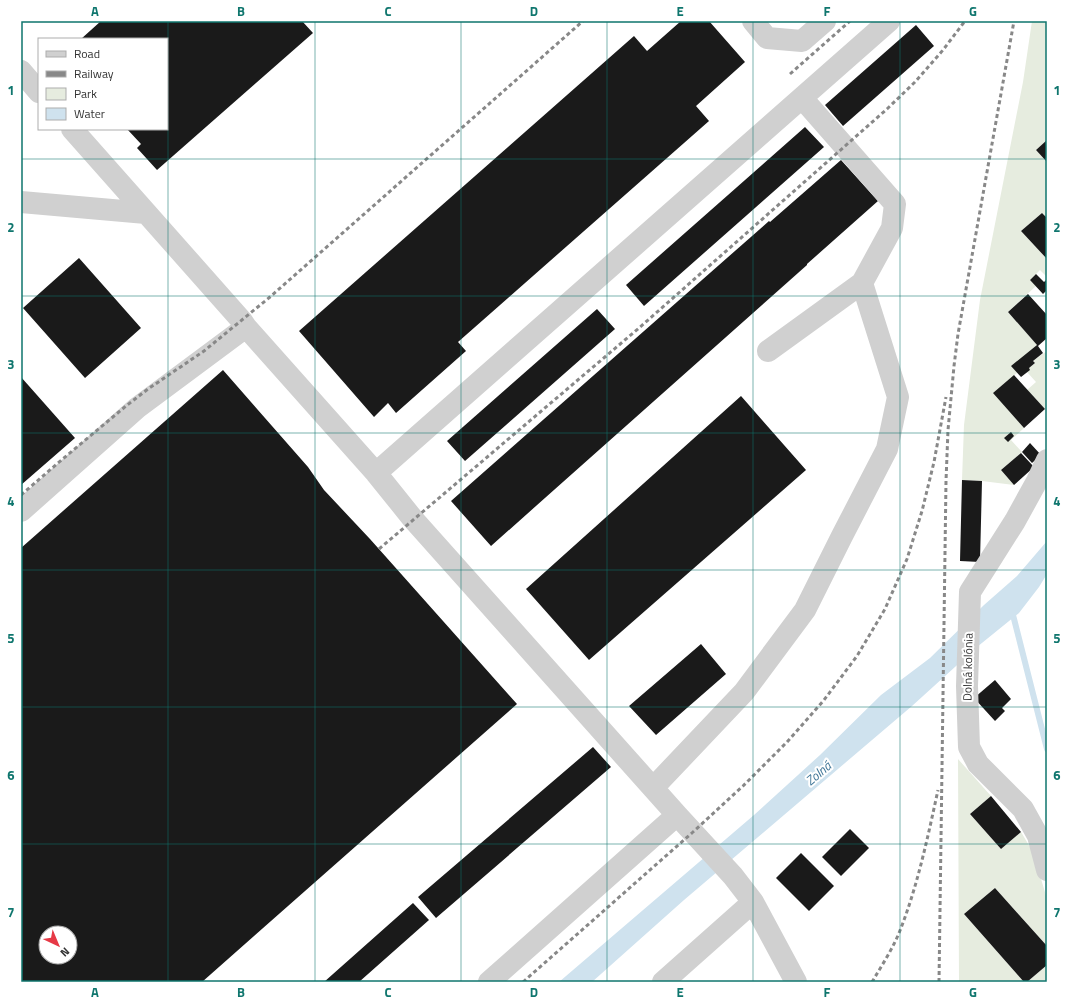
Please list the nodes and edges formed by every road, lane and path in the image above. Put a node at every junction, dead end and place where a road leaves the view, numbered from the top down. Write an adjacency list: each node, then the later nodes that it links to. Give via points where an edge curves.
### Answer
1 (753, 21): 2 (lane, via 767,38 802,41)
2 (825, 21)
3 (889, 21): 6 (lane)
4 (21, 71): 5 (lane)
5 (38, 91)
6 (802, 98): 10 (lane, via 895,204 892,228); 14 (lane)
7 (73, 130): 9 (lane)
8 (21, 202): 9 (lane)
9 (146, 213): 11 (lane)
10 (862, 283): 12 (lane); 16 (lane, via 898,397 887,449 805,610 744,692)
11 (246, 327): 14 (lane); 15 (lane, via 136,408)
12 (768, 351)
13 (1047, 460): 18 (lane, Dolná kolónia, via 1015,521 970,592 967,686 969,747 978,764 1023,809 1038,836)
14 (376, 473): 16 (lane, via 413,519)
15 (21, 511)
16 (653, 788): 17 (lane)
17 (677, 815): 19 (lane, via 733,876); 20 (lane)
18 (1047, 870)
19 (753, 902): 21 (lane); 22 (lane)
20 (488, 982)
21 (663, 982)
22 (796, 982)

